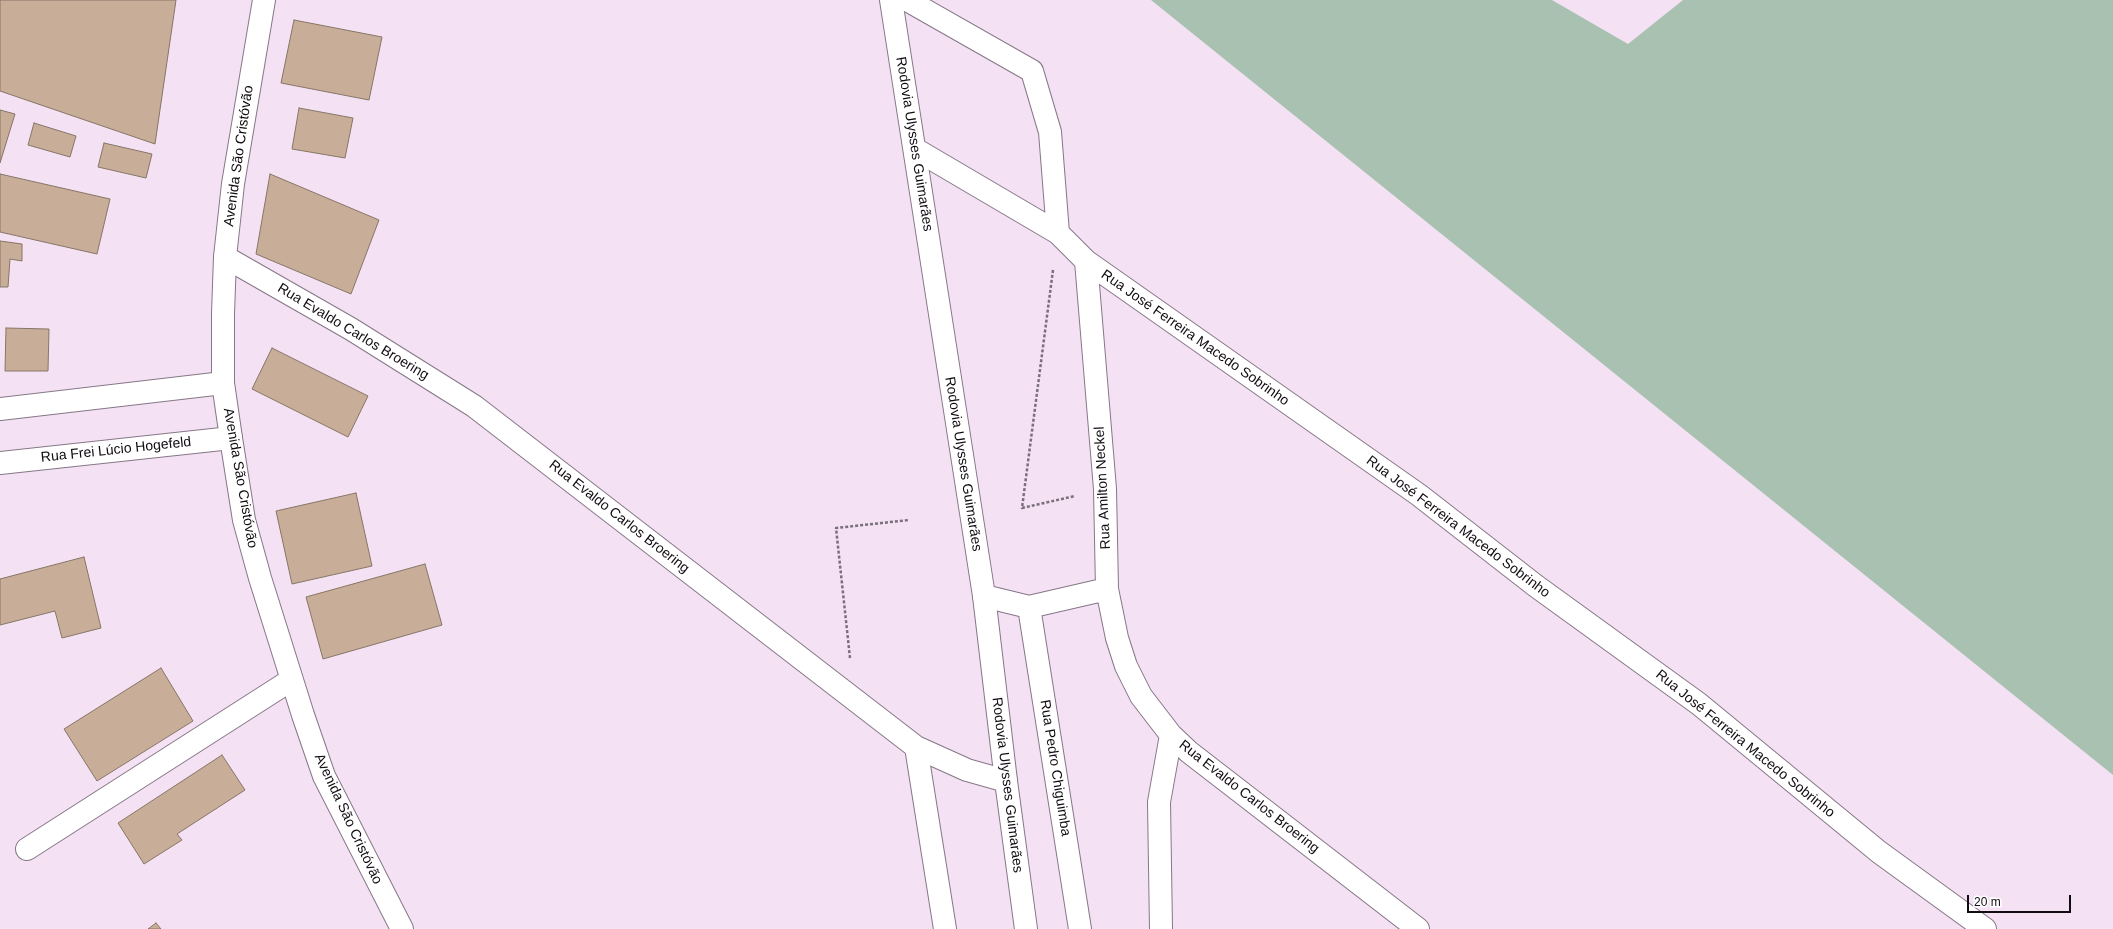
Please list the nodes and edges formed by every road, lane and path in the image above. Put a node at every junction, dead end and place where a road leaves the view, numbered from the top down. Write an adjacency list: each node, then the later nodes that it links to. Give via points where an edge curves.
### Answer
1 (264, 0): 6 (main road, Avenida São Cristóvão, via 233,184)
2 (891, 0): 4 (main road, Rodovia Ulysses Guimarães)
3 (907, 0): 5 (main road, via 1032,71 1050,132)
4 (915, 149): 5 (main road, Rua José Ferreira Macedo Sobrinho); 15 (main road, Rodovia Ulysses Guimarães)
5 (1058, 233): 7 (main road, Rua José Ferreira Macedo Sobrinho); 12 (path, via 1022,508)
6 (225, 258): 8 (main road, Avenida São Cristóvão, via 222,314); 18 (main road, Rua Evaldo Carlos Broering, via 351,329 474,406)
7 (1086, 261): 12 (main road, Rua Amilton Neckel); 29 (main road, Rua José Ferreira Macedo Sobrinho, via 1419,495 1536,586 1699,704 1879,852)
8 (223, 383): 9 (main road); 10 (main road, Avenida São Cristóvão)
9 (0, 409)
10 (231, 438): 11 (main road, Rua Frei Lúcio Hogefeld); 17 (main road, Avenida São Cristóvão, via 244,520)
11 (0, 463)
12 (1105, 489): 14 (main road, Rua Amilton Neckel)
13 (909, 520): 18 (path, via 836,528)
14 (1107, 589): 16 (main road); 19 (main road, Rua Evaldo Carlos Broering, via 1117,638 1126,666 1141,696)
15 (984, 596): 16 (main road); 21 (main road, Rodovia Ulysses Guimarães)
16 (1029, 607): 26 (main road, Rua Pedro Chiguimba)
17 (291, 680): 22 (main road); 23 (main road, Avenida São Cristóvão, via 324,776)
18 (854, 698): 20 (main road, Rua Evaldo Carlos Broering)
19 (1171, 735): 27 (main road, via 1158,802); 28 (main road, Rua Evaldo Carlos Broering, via 1189,752)
20 (916, 747): 21 (main road, Rua Evaldo Carlos Broering, via 967,770); 24 (main road)
21 (1006, 781): 25 (main road, Rodovia Ulysses Guimarães)
22 (27, 849)
23 (402, 929)
24 (945, 929)
25 (1026, 929)
26 (1080, 929)
27 (1161, 929)
28 (1418, 929)
29 (1985, 929)

